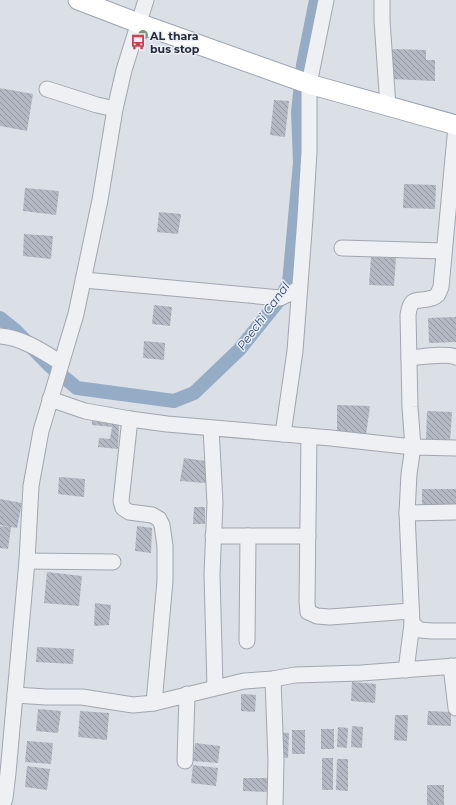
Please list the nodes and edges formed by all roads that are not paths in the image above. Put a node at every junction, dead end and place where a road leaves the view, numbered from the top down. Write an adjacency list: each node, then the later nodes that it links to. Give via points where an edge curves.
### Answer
1 (78, 0): 5 (main road)
2 (146, 0): 5 (street)
3 (326, 0): 6 (street)
4 (382, 0): 8 (street)
5 (138, 23): 6 (main road); 9 (street)
6 (302, 82): 8 (main road); 14 (street, via 309,152)
7 (47, 89): 9 (street)
8 (388, 106): 10 (main road)
9 (115, 109): 13 (street)
10 (456, 126): 12 (street)
11 (342, 248): 12 (street)
12 (444, 251): 18 (street, via 441,287 438,294 432,298 415,300 410,306)
13 (84, 280): 14 (street, via 280,298); 19 (street)
14 (300, 289): 23 (street, via 295,352)
15 (0, 325): 16 (street)
16 (11, 338): 19 (street, via 36,347)
17 (456, 357): 18 (street)
18 (409, 358): 25 (street)
19 (61, 364): 20 (street)
20 (50, 399): 21 (street, via 85,411); 32 (street, via 31,486)
21 (130, 419): 22 (street); 43 (street, via 121,501 123,508 129,512 152,515 159,519 165,546 165,580)
22 (211, 428): 23 (street); 29 (street, via 215,503)
23 (283, 434): 24 (street)
24 (309, 436): 25 (street); 31 (street)
25 (413, 447): 26 (street); 28 (street)
26 (456, 448)
27 (456, 512): 28 (street)
28 (407, 513): 34 (street)
29 (213, 536): 30 (street); 40 (street)
30 (248, 536): 31 (street); 36 (street)
31 (308, 536): 34 (street, via 308,612 316,616 330,617)
32 (27, 561): 33 (street); 42 (street)
33 (113, 562)
34 (411, 618): 35 (street, via 420,630); 38 (street)
35 (456, 631)
36 (247, 642)
37 (453, 666): 38 (street); 44 (street)
38 (406, 670): 39 (street, via 295,675)
39 (273, 679): 40 (street); 48 (street)
40 (215, 687): 41 (street)
41 (187, 694): 43 (street); 46 (street)
42 (15, 695): 43 (street, via 82,697 133,705); 45 (street)
43 (154, 703)
44 (456, 708)
45 (6, 728): 47 (street, via 8,774)
46 (185, 761)
47 (3, 805)
48 (275, 805)

